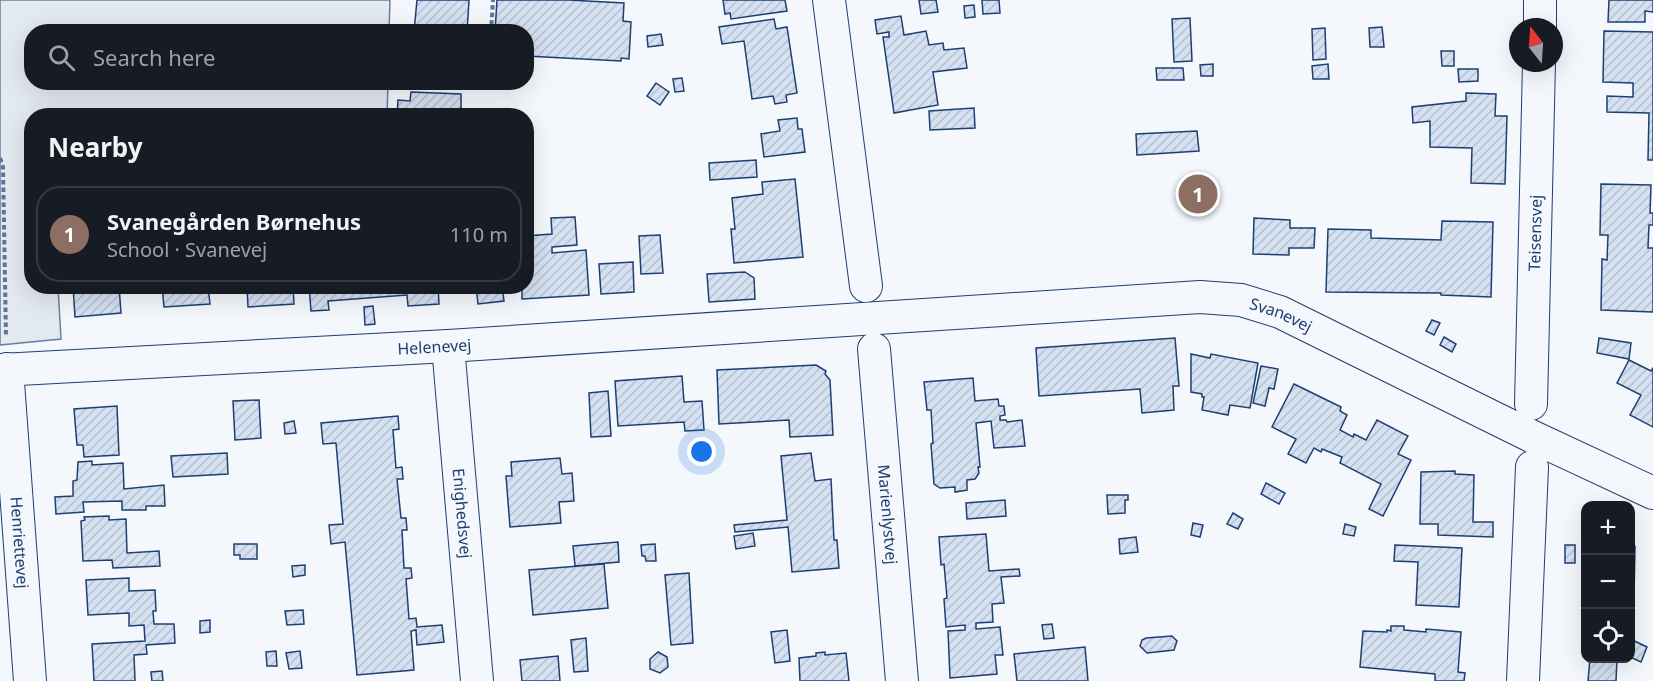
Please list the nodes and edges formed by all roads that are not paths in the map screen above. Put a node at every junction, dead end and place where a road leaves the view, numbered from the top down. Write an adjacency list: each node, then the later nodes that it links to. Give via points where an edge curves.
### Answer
1 (829, 0): 5 (street)
2 (1540, 0): 3 (street)
3 (1540, 18)
4 (1539, 72): 9 (street, Teisensvej)
5 (866, 286)
6 (872, 334): 7 (street, Helenevej); 11 (street, Svanevej, via 1200,297 1241,300 1280,312); 14 (street, Marienlystvej)
7 (448, 346): 8 (street, Helenevej); 13 (street, Enighedsvej)
8 (3, 369): 12 (street, Henriettevej)
9 (1531, 404)
10 (1532, 467): 15 (street)
11 (1653, 493)
12 (30, 681)
13 (477, 681)
14 (902, 681)
15 (1523, 681)

